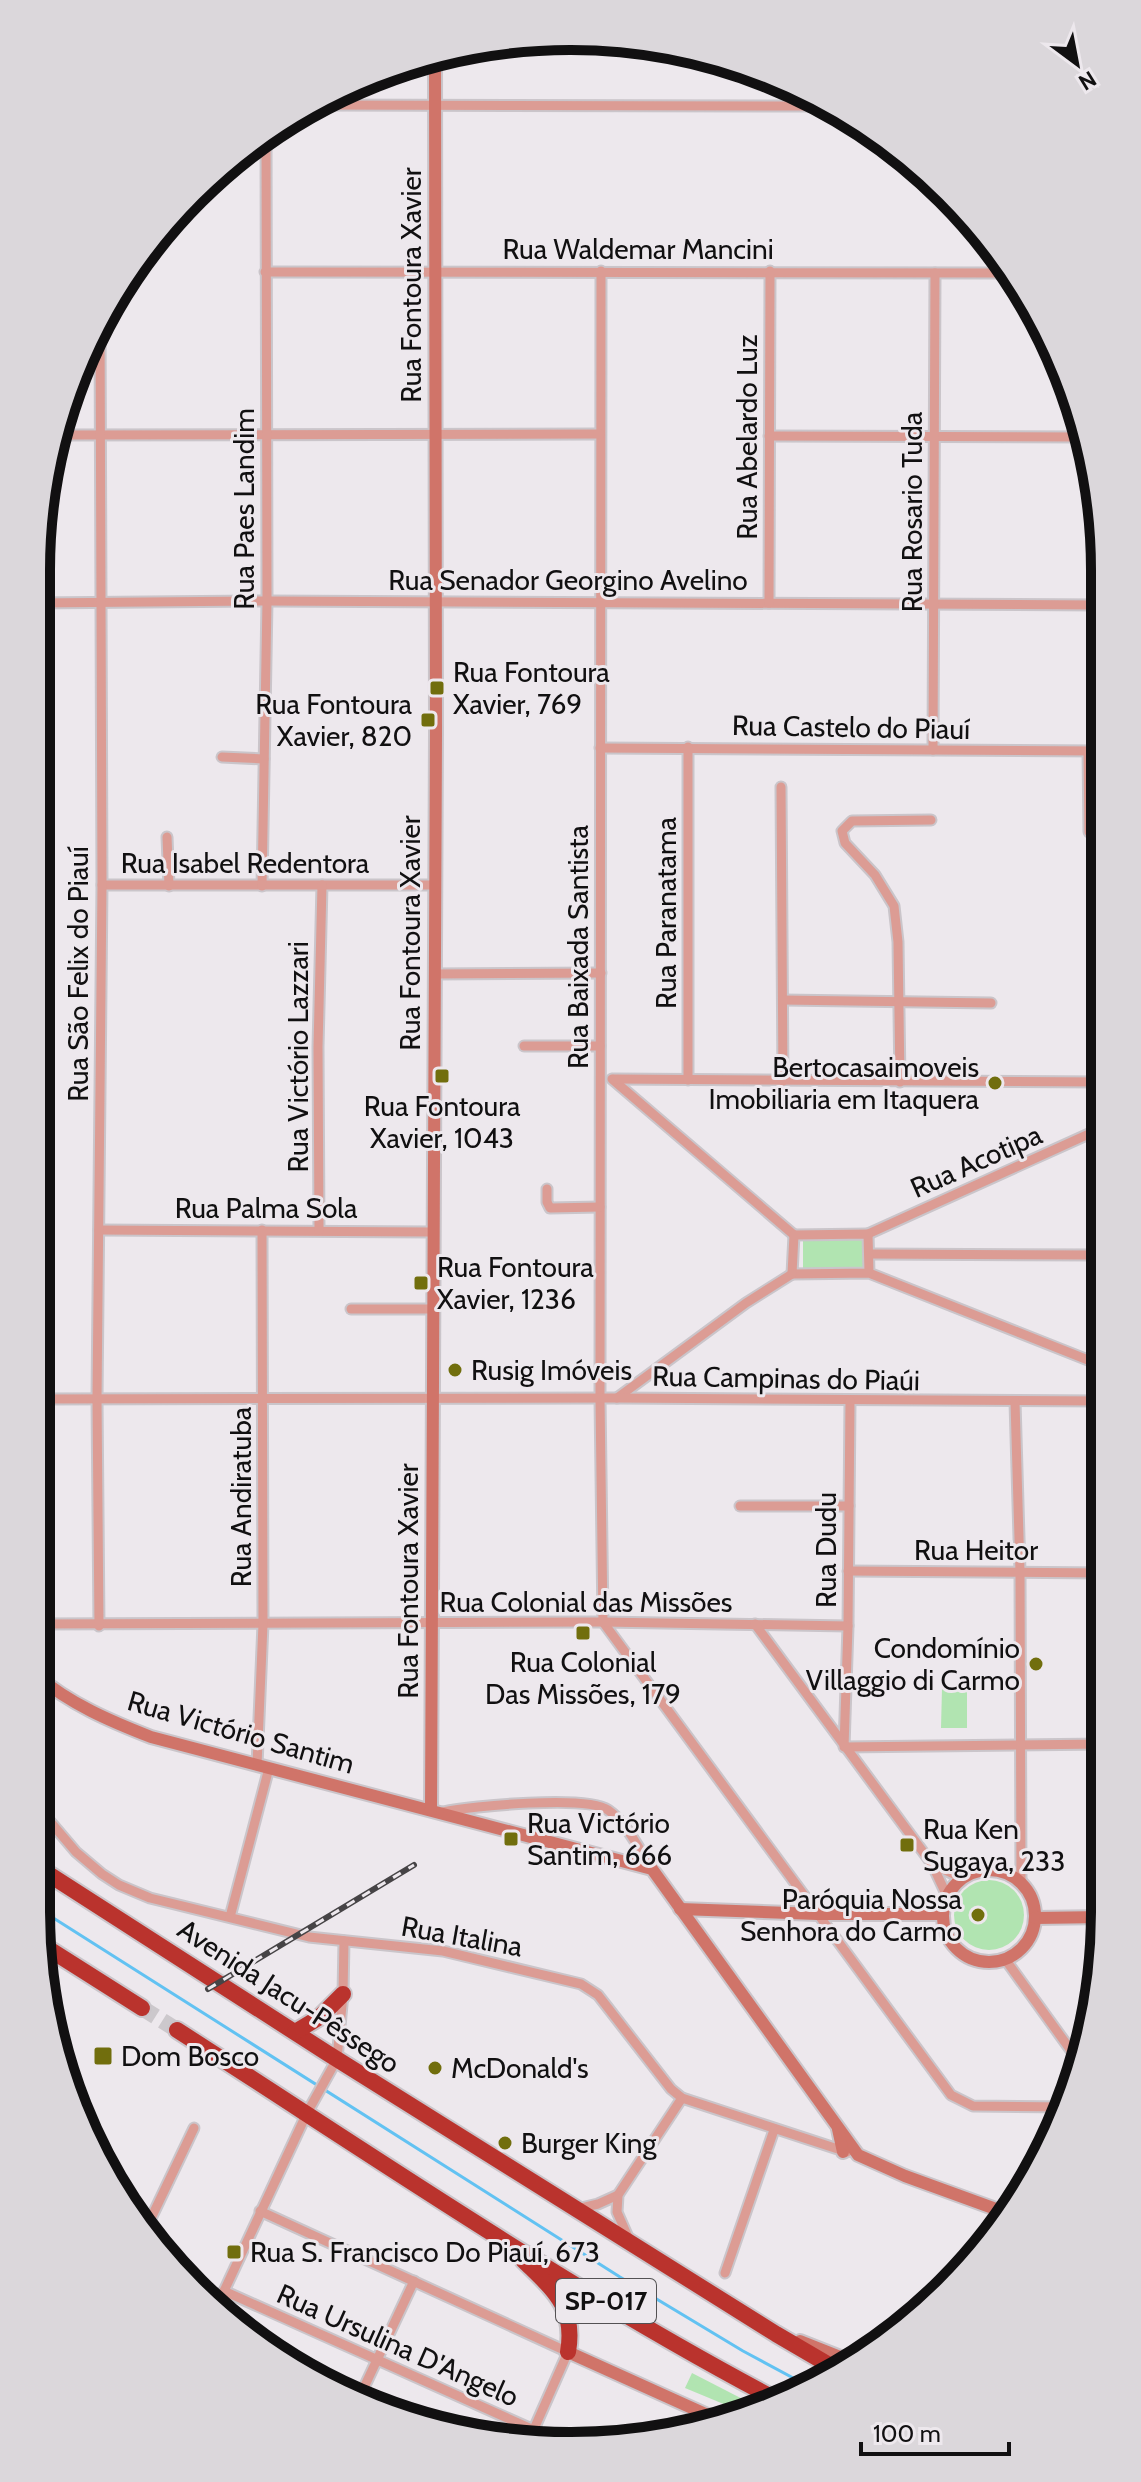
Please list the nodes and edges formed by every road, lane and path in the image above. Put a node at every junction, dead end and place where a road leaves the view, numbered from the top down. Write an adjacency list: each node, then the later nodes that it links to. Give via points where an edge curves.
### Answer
1 (435, 68): 2 (main road, Rua Fontoura Xavier)
2 (435, 104): 3 (street); 4 (street); 6 (main road, Rua Fontoura Xavier)
3 (339, 105)
4 (805, 106)
5 (266, 149): 9 (street, Rua Paes Landim)
6 (434, 270): 7 (street, Rua Waldemar Mancini); 9 (street, Rua Waldemar Mancini); 15 (main road, Rua Fontoura Xavier)
7 (601, 271): 8 (street, Rua Waldemar Mancini); 13 (street, Rua Baixada Santista)
8 (770, 271): 10 (street, Rua Waldemar Mancini); 18 (street, Rua Abelardo Luz)
9 (265, 272): 17 (street, Rua Paes Landim)
10 (935, 273): 11 (street, Rua Waldemar Mancini); 20 (street, Rua Rosario Tuda)
11 (997, 273)
12 (100, 349): 16 (street, Rua São Felix do Piauí)
13 (600, 434): 15 (street); 24 (street, Rua Baixada Santista)
14 (68, 435): 16 (street)
15 (435, 435): 17 (street); 23 (main road, Rua Fontoura Xavier)
16 (100, 436): 17 (street); 22 (street, Rua São Felix do Piauí)
17 (265, 436): 21 (street, Rua Paes Landim)
18 (769, 436): 20 (street); 27 (street, Rua Abelardo Luz)
19 (1073, 437): 20 (street)
20 (933, 438): 25 (street, Rua Rosario Tuda)
21 (267, 601): 22 (street, Rua Senador Georgino Avelino); 23 (street, Rua Senador Georgino Avelino); 34 (street, Rua Paes Landim)
22 (100, 602): 26 (street, Rua Senador Georgino Avelino); 40 (street, Rua São Felix do Piauí)
23 (435, 602): 24 (street, Rua Senador Georgino Avelino); 42 (main road, Rua Fontoura Xavier)
24 (600, 602): 27 (street, Rua Senador Georgino Avelino); 30 (street, Rua Baixada Santista)
25 (934, 602): 27 (street, Rua Senador Georgino Avelino); 28 (street, Rua Senador Georgino Avelino); 31 (street, Rua Rosario Tuda)
26 (50, 603)
27 (769, 603)
28 (1091, 605)
29 (688, 747): 30 (street, Rua Castelo do Piauí); 31 (street, Rua Castelo do Piauí); 54 (street, Rua Paranatama)
30 (600, 748): 45 (street, Rua Baixada Santista)
31 (933, 750): 32 (street, Rua Castelo do Piauí)
32 (1091, 751)
33 (222, 757): 34 (street)
34 (264, 759): 44 (street, Rua Paes Landim)
35 (781, 787): 47 (street)
36 (1091, 805): 38 (street)
37 (931, 820): 48 (street, via 852,821 842,831 845,843 875,875 894,906)
38 (1089, 832)
39 (167, 837): 43 (street)
40 (102, 885): 43 (street, Rua Isabel Redentora); 61 (street, Rua São Felix do Piauí)
41 (322, 885): 42 (street, Rua Isabel Redentora); 44 (street, Rua Isabel Redentora); 63 (street, Rua Victório Lazzari)
42 (436, 885): 46 (main road, Rua Fontoura Xavier)
43 (169, 886): 44 (street, Rua Isabel Redentora)
44 (262, 886)
45 (601, 973): 46 (street); 51 (street, Rua Baixada Santista)
46 (434, 974): 64 (main road, Rua Fontoura Xavier)
47 (783, 1000): 48 (street); 55 (street)
48 (898, 1001): 49 (street); 56 (street)
49 (991, 1003)
50 (524, 1046): 51 (street)
51 (600, 1046): 52 (street, Rua Baixada Santista)
52 (600, 1078): 53 (street); 60 (street, Rua Baixada Santista)
53 (614, 1079): 54 (street); 66 (street)
54 (688, 1080): 55 (street)
55 (783, 1081): 56 (street)
56 (900, 1082): 57 (street)
57 (1091, 1082)
58 (1091, 1133): 65 (street, Rua Acotipa)
59 (547, 1189): 60 (street, via 550,1208)
60 (600, 1207): 79 (street, Rua Baixada Santista)
61 (99, 1230): 62 (street, Rua Palma Sola); 78 (street, Rua São Felix do Piauí)
62 (262, 1230): 63 (street, Rua Palma Sola); 74 (street, Rua Andiratuba)
63 (319, 1230): 64 (street, Rua Palma Sola)
64 (432, 1232): 72 (main road, Rua Fontoura Xavier)
65 (868, 1234): 66 (street); 67 (street)
66 (794, 1235): 70 (street)
67 (869, 1254): 68 (street); 69 (street)
68 (1091, 1255)
69 (869, 1273): 70 (street); 73 (street)
70 (792, 1274): 76 (street)
71 (351, 1309): 72 (street)
72 (432, 1309): 75 (main road, Rua Fontoura Xavier)
73 (1091, 1361)
74 (263, 1398): 75 (street, Rua Campinas do Piaúi); 78 (street, Rua Campinas do Piaúi); 90 (street, Rua Andiratuba)
75 (431, 1398): 79 (street, Rua Campinas do Piaúi); 91 (main road, Rua Fontoura Xavier)
76 (617, 1398): 79 (street, Rua Campinas do Piaúi); 80 (street, Rua Campinas do Piaúi)
77 (50, 1399): 78 (street, Rua Campinas do Piaúi)
78 (97, 1399): 93 (street, Rua São Felix do Piauí)
79 (600, 1399): 88 (street, Rua Baixada Santista)
80 (850, 1401): 82 (street, Rua Campinas do Piaúi); 84 (street, Rua Dudu)
81 (1091, 1401): 82 (street, Rua Campinas do Piaúi)
82 (1015, 1402): 86 (street)
83 (740, 1506): 84 (street)
84 (849, 1506): 85 (street, Rua Dudu)
85 (848, 1571): 86 (street, Rua Heitor); 94 (street, Rua Dudu)
86 (1020, 1572): 87 (street, Rua Heitor); 96 (street)
87 (1091, 1573)
88 (603, 1622): 91 (street, Rua Colonial das Missões); 92 (street, Rua Colonial das Missões); 109 (street)
89 (50, 1624): 93 (street, Rua Colonial das Missões)
90 (263, 1624): 91 (street, Rua Colonial das Missões); 93 (street, Rua Colonial das Missões); 99 (street, Rua Andiratuba)
91 (433, 1624): 100 (main road, Rua Fontoura Xavier)
92 (755, 1624): 94 (street, Rua Colonial das Missões); 98 (street)
93 (99, 1626)
94 (848, 1626): 98 (street, Rua Dudu)
95 (50, 1685): 99 (main road, Rua Victório Santim, via 122,1726)
96 (1020, 1743): 97 (street); 98 (street); 106 (street)
97 (1091, 1744)
98 (844, 1747): 102 (street)
99 (263, 1766): 100 (main road, Rua Victório Santim); 111 (street, Rua Andiratuba)
100 (436, 1811): 103 (main road, Rua Victório Santim); 103 (street, Rua Victório Santim, via 526,1804 605,1808)
101 (50, 1821): 111 (street, Rua Italina, via 76,1852 119,1885)
102 (932, 1864): 105 (street); 107 (street)
103 (652, 1869): 108 (main road, Rua Victório Santim)
104 (50, 1875): 120 (highway, Avenida Jacu-Pêssego / SP-017)
105 (962, 1878): 106 (main road, via 992,1870); 107 (main road)
106 (1021, 1883): 113 (main road)
107 (947, 1896): 110 (main road)
108 (680, 1909): 109 (main road); 126 (main road, Rua Victório Santim)
109 (817, 1914): 110 (main road); 125 (street, via 951,2095 973,2106)
110 (943, 1914): 116 (main road, via 946,1933 964,1955 991,1962)
111 (230, 1917): 114 (street, Rua Italina)
112 (1091, 1917): 113 (main road)
113 (1035, 1918): 116 (main road, via 1026,1943)
114 (344, 1941): 117 (street); 123 (street, Rua Italina, via 463,1955 591,1989)
115 (51, 1951): 118 (highway)
116 (1005, 1959): 121 (street)
117 (343, 1994): 120 (highway); 122 (street)
118 (142, 2008)
119 (177, 2030): 124 (highway, SP-017)
120 (295, 2032): 122 (highway, Avenida Jacu-Pêssego / SP-017)
121 (1071, 2051)
122 (335, 2064): 124 (street); 132 (highway, Avenida Jacu-Pêssego / SP-017)
123 (682, 2098): 128 (street, Rua Italina); 131 (street)
124 (310, 2107): 134 (street); 137 (highway, SP-017)
125 (1053, 2107)
126 (837, 2122): 129 (main road, Rua Victório Santim); 130 (main road, Rua Victório Santim)
127 (194, 2128): 135 (street)
128 (774, 2130): 129 (street, Rua Italina); 138 (street)
129 (843, 2152): 130 (street, Rua Italina)
130 (858, 2155): 133 (main road)
131 (618, 2195): 132 (street); 136 (street, via 616,2208)
132 (577, 2209): 136 (highway, Avenida Jacu-Pêssego / SP-017)
133 (997, 2209)
134 (260, 2211): 139 (street); 140 (street)
135 (151, 2218)
136 (631, 2243): 142 (highway, Avenida Jacu-Pêssego / SP-017)
137 (507, 2244): 143 (highway, via 560,2298 570,2323); 148 (highway, SP-017)
138 (725, 2273)
139 (414, 2281): 143 (street); 145 (street)
140 (224, 2291): 141 (street); 145 (street, Rua Ursulina D'Angelo)
141 (221, 2297)
142 (776, 2334): 144 (main road); 146 (highway, Avenida Jacu-Pêssego / SP-017)
143 (568, 2352): 149 (main road); 151 (street)
144 (840, 2357)
145 (378, 2359): 147 (street); 150 (street, Rua Ursulina D'Angelo)
146 (827, 2364)
147 (364, 2389)
148 (766, 2393)
149 (705, 2414)
150 (524, 2430)
151 (533, 2431)

